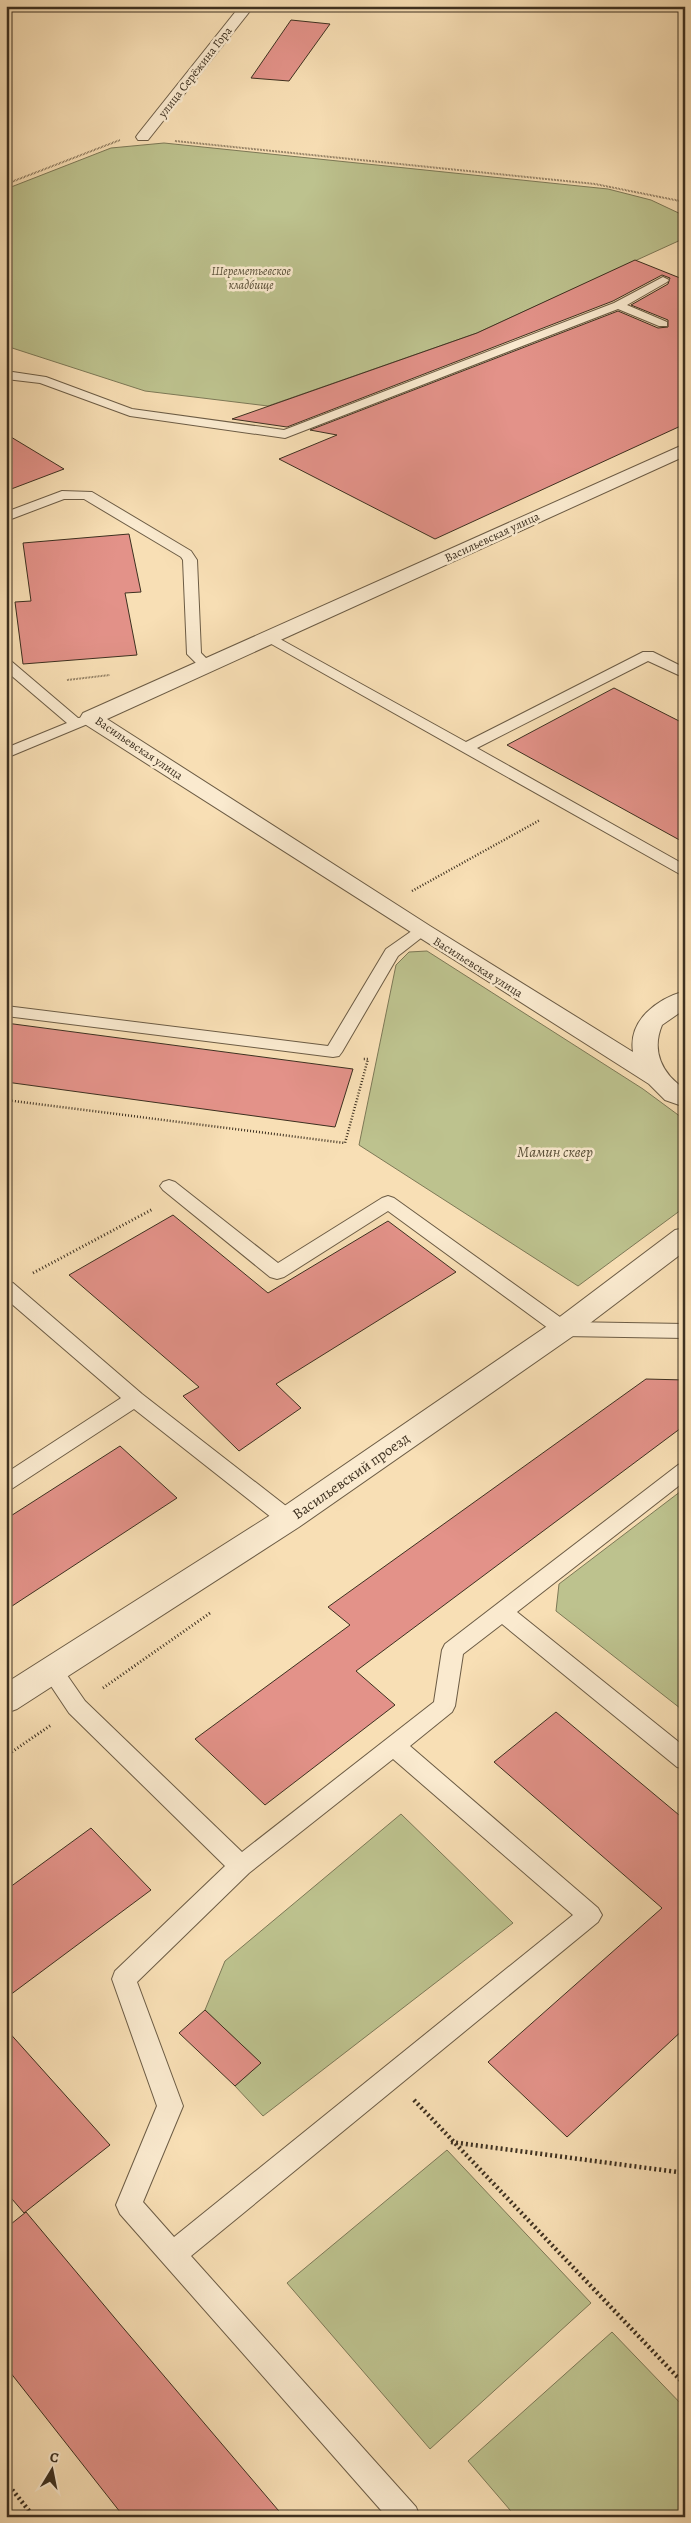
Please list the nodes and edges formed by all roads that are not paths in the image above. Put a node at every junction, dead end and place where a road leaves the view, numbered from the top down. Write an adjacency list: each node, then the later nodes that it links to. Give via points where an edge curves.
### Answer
1 (247, 6): 2 (street, улица Серёжина Гора)
2 (143, 137)
3 (663, 280): 4 (lane)
4 (618, 305): 5 (lane); 6 (lane, via 284,434 130,412 42,380)
5 (663, 324)
6 (6, 375)
7 (685, 449): 9 (street, Васильевская улица)
8 (6, 517): 11 (lane, via 62,495 86,496 186,554 190,560 194,654)
9 (271, 638): 11 (street, Васильевская улица); 14 (lane)
10 (6, 664): 13 (lane)
11 (207, 666): 13 (street, Васильевская улица)
12 (685, 674): 14 (lane, via 648,656)
13 (84, 721): 15 (lane); 17 (street, Васильевская улица)
14 (466, 748): 16 (lane)
15 (6, 754)
16 (685, 872)
17 (422, 932): 19 (lane, via 392,953 333,1052); 20 (street, Васильевская улица)
18 (685, 999): 20 (street, via 666,1008 651,1023 644,1041 646,1061)
19 (6, 1011)
20 (658, 1079): 21 (street, Васильевская улица)
21 (685, 1099)
22 (175, 1190): 25 (lane, via 277,1272 388,1202)
23 (685, 1237): 25 (street, Васильевский проезд)
24 (6, 1288): 27 (lane)
25 (563, 1329): 26 (lane); 30 (street, Васильевский проезд)
26 (685, 1331)
27 (135, 1399): 29 (lane); 30 (lane)
28 (685, 1470): 31 (lane)
29 (6, 1483)
30 (288, 1519): 32 (street, Васильевский проезд)
31 (502, 1612): 34 (lane, via 453,1650 444,1706); 35 (lane)
32 (52, 1671): 33 (street, Васильевский проезд); 36 (lane, via 77,1707)
33 (6, 1700)
34 (394, 1746): 36 (lane); 37 (lane, via 590,1915)
35 (685, 1760)
36 (241, 1866): 37 (lane, via 124,1979 170,2106 129,2205)
37 (172, 2254): 38 (lane)
38 (406, 2517)

